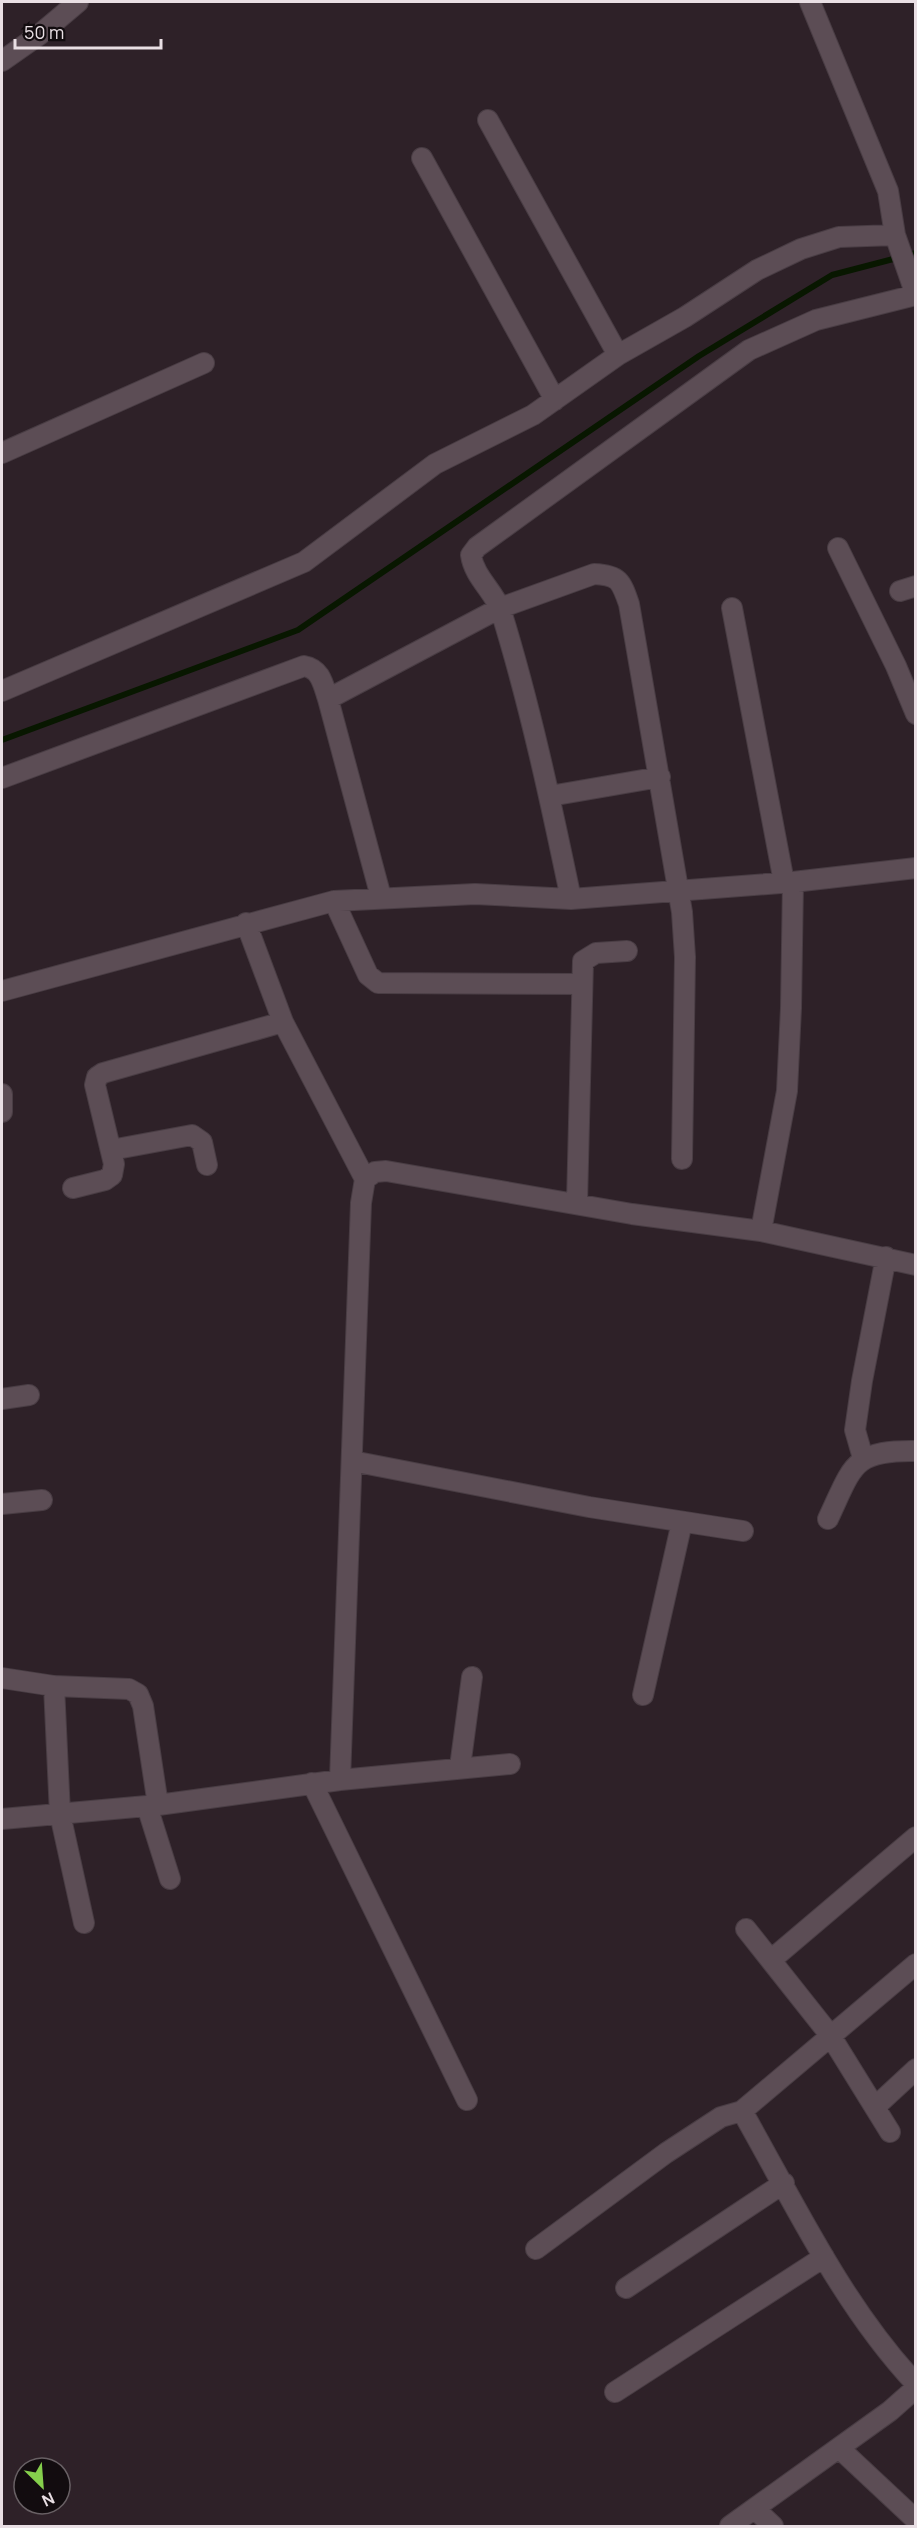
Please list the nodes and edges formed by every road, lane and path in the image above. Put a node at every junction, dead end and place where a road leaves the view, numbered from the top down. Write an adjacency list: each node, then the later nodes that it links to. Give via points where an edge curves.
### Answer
1 (78, 2): 3 (street)
2 (810, 2): 6 (street, via 888,191)
3 (2, 61)
4 (488, 120): 8 (street)
5 (422, 158): 10 (street)
6 (895, 236): 7 (street); 8 (street, via 839,237 801,249 757,270 686,317)
7 (915, 295): 13 (street, via 816,320 749,350 477,547 471,555 472,565)
8 (618, 355): 10 (street)
9 (204, 363): 11 (street)
10 (555, 400): 15 (street, via 534,415 435,464 304,562)
11 (2, 453)
12 (838, 548): 17 (street)
13 (500, 608): 16 (street); 18 (street, via 594,574 610,574 621,582 629,604); 20 (street)
14 (732, 608): 22 (street)
15 (2, 691)
16 (328, 699): 19 (street, via 319,674 313,667 304,666); 24 (street)
17 (915, 714)
18 (660, 777): 20 (street); 23 (street)
19 (2, 778)
20 (550, 796): 25 (street)
21 (915, 868): 22 (street)
22 (788, 882): 23 (street); 40 (street, via 791,1008 787,1091)
23 (676, 892): 25 (street); 35 (street, via 682,912 685,957)
24 (381, 897): 25 (street, via 475,894); 26 (street)
25 (570, 899)
26 (334, 901): 27 (street); 29 (street, via 368,975 378,982)
27 (246, 923): 30 (street); 31 (street)
28 (627, 951): 29 (street, via 588,955 583,961)
29 (582, 984): 39 (street)
30 (2, 991)
31 (283, 1022): 34 (street, via 97,1077 95,1085); 37 (street)
32 (2, 1095): 33 (street)
33 (2, 1112)
34 (111, 1150): 36 (street, via 192,1135 202,1142); 38 (street, via 112,1175)
35 (682, 1160)
36 (207, 1165)
37 (365, 1179): 39 (street, via 386,1171); 47 (street)
38 (73, 1188)
39 (577, 1203): 40 (street)
40 (761, 1231): 41 (street)
41 (886, 1257): 42 (street); 46 (street, via 855,1430)
42 (915, 1265)
43 (29, 1395): 44 (street)
44 (2, 1399)
45 (915, 1451): 46 (street, via 877,1452)
46 (863, 1458): 50 (street, via 848,1477)
47 (352, 1461): 51 (street); 59 (street)
48 (42, 1500): 49 (street)
49 (2, 1504)
50 (828, 1519)
51 (682, 1522): 52 (street); 56 (street)
52 (743, 1531)
53 (472, 1677): 58 (street)
54 (2, 1678): 55 (street)
55 (54, 1686): 61 (street, via 129,1689 138,1694 143,1706); 62 (street)
56 (643, 1695)
57 (510, 1764): 58 (street)
58 (460, 1767): 59 (street)
59 (340, 1780): 60 (street)
60 (312, 1784): 61 (street); 72 (street)
61 (152, 1806): 62 (street); 65 (street)
62 (60, 1814): 63 (street); 66 (street)
63 (2, 1819)
64 (915, 1837): 68 (street)
65 (170, 1879)
66 (84, 1923)
67 (746, 1929): 68 (street)
68 (771, 1960): 70 (street)
69 (915, 1964): 70 (street)
70 (830, 2035): 73 (street); 74 (street)
71 (915, 2069): 73 (street)
72 (468, 2100)
73 (875, 2107): 75 (street)
74 (742, 2111): 76 (street); 77 (street, via 721,2117 666,2153)
75 (890, 2132)
76 (784, 2183): 78 (street); 79 (street)
77 (536, 2249)
78 (824, 2257): 80 (street, via 886,2352); 81 (street)
79 (626, 2288)
80 (915, 2386): 82 (street, via 890,2411)
81 (615, 2392)
82 (839, 2448): 83 (street); 84 (street)
83 (756, 2510): 85 (street); 86 (street)
84 (915, 2520)
85 (730, 2526)
86 (772, 2526)

